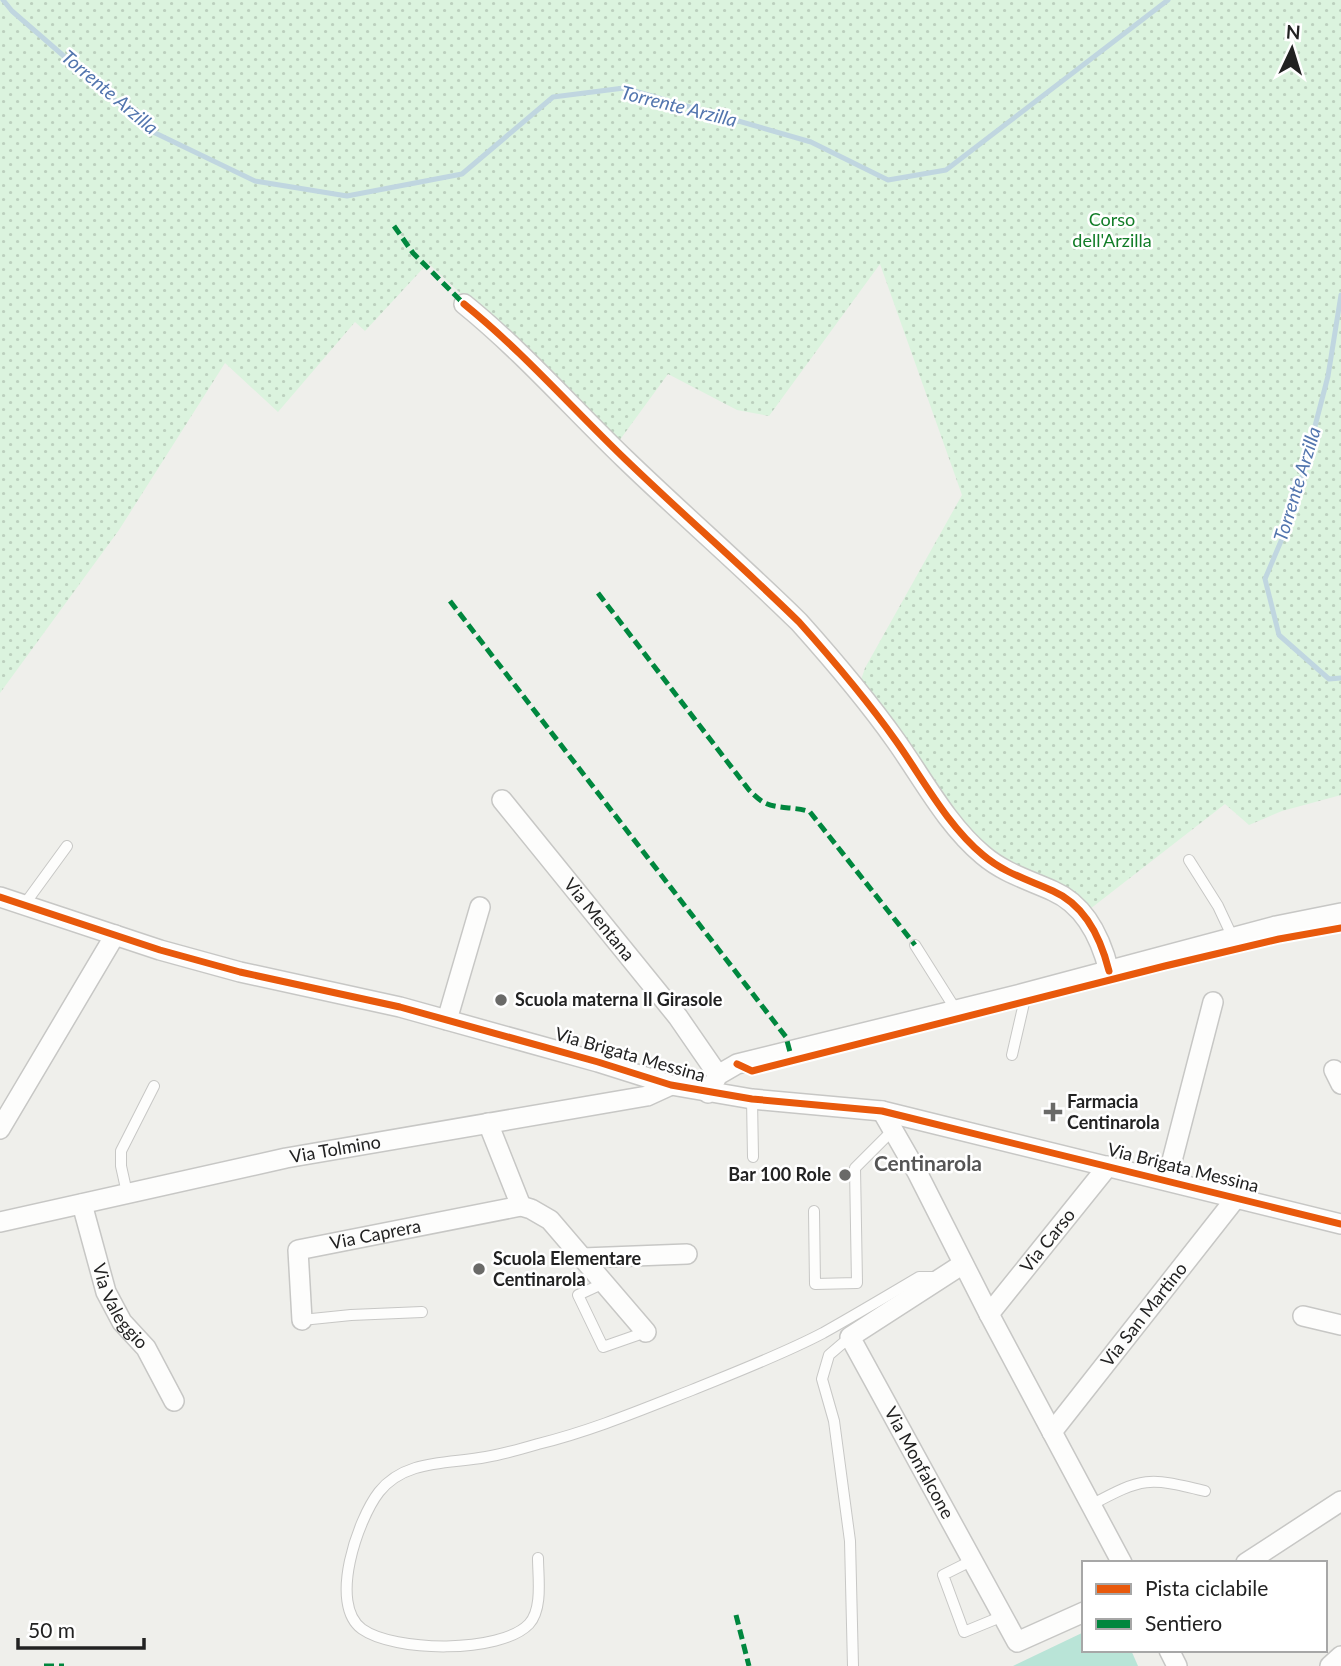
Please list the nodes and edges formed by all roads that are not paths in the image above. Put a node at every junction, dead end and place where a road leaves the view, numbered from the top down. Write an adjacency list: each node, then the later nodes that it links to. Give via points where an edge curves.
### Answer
1 (464, 304): 12 (street, via 502,335 618,452 799,622 885,725 962,835 1000,869 1075,905 1096,933)
2 (502, 800): 18 (street, Via Mentana, via 678,1017)
3 (67, 846): 6 (lane)
4 (1189, 860): 10 (lane)
5 (0, 897): 6 (street, Via Brigata Messina)
6 (24, 905): 9 (street, Via Brigata Messina)
7 (480, 907): 16 (street)
8 (1341, 912): 10 (street)
9 (115, 935): 16 (street, Via Brigata Messina, via 240,972); 25 (street)
10 (1233, 938): 12 (street)
11 (915, 945): 15 (lane)
12 (1109, 971): 13 (street)
13 (1021, 994): 15 (street); 17 (lane, via 1024,1003)
14 (1213, 1002): 29 (street)
15 (956, 1010): 18 (street, via 737,1064)
16 (447, 1020): 19 (street, Via Brigata Messina)
17 (1012, 1055)
18 (718, 1075): 21 (street)
19 (671, 1085): 21 (street, Via Brigata Messina); 24 (street, Via Tolmino, via 648,1096)
20 (154, 1086): 30 (lane, via 121,1151)
21 (708, 1093): 22 (street, Via Brigata Messina)
22 (752, 1100): 23 (street, Via Brigata Messina); 27 (lane)
23 (882, 1111): 26 (street); 28 (street, Via Brigata Messina)
24 (488, 1123): 30 (street, Via Tolmino, via 286,1158); 33 (street)
25 (0, 1129)
26 (893, 1130): 34 (lane, via 855,1168 857,1283 815,1284); 39 (street)
27 (753, 1157)
28 (1108, 1166): 29 (street, Via Brigata Messina); 43 (street, Via Carso)
29 (1167, 1180): 31 (street, Via Brigata Messina)
30 (127, 1193): 32 (street, Via Tolmino)
31 (1236, 1198): 36 (street, Via Brigata Messina); 50 (street, Via San Martino)
32 (82, 1204): 35 (street, Via Tolmino); 49 (street, Via Valeggio, via 106,1292 122,1322 146,1348)
33 (521, 1206): 38 (street, via 550,1220); 45 (street, Via Caprera, via 298,1250)
34 (814, 1211)
35 (0, 1222)
36 (1341, 1224)
37 (687, 1254): 38 (street)
38 (583, 1258): 41 (street)
39 (963, 1264): 40 (street); 43 (street)
40 (943, 1278): 48 (street); 54 (lane, via 919,1278 764,1361 613,1421 541,1444 416,1467 397,1475 379,1492 361,1523 346,1576 349,1608 360,1627 382,1639 425,1647 504,1639 529,1625 537,1610)
41 (604, 1283): 47 (street); 47 (lane, via 578,1295 603,1347)
42 (422, 1312): 45 (lane)
43 (989, 1314): 50 (street)
44 (1303, 1316): 46 (street)
45 (302, 1320)
46 (1341, 1325)
47 (646, 1332)
48 (850, 1336): 55 (street, Via Monfalcone); 61 (lane, via 829,1355 822,1379 834,1421 850,1541)
49 (174, 1401)
50 (1052, 1432): 53 (street)
51 (1205, 1491): 53 (lane, via 1149,1480)
52 (1341, 1502): 57 (street)
53 (1091, 1505): 56 (street)
54 (538, 1558)
55 (972, 1560): 59 (street, Via Monfalcone); 59 (lane, via 943,1575 964,1632)
56 (1121, 1561)
57 (1249, 1561)
58 (1082, 1613): 59 (street, Via Monfalcone, via 1017,1642)
59 (1003, 1616)
60 (1341, 1656): 62 (street)
61 (853, 1666)
62 (1330, 1666)

